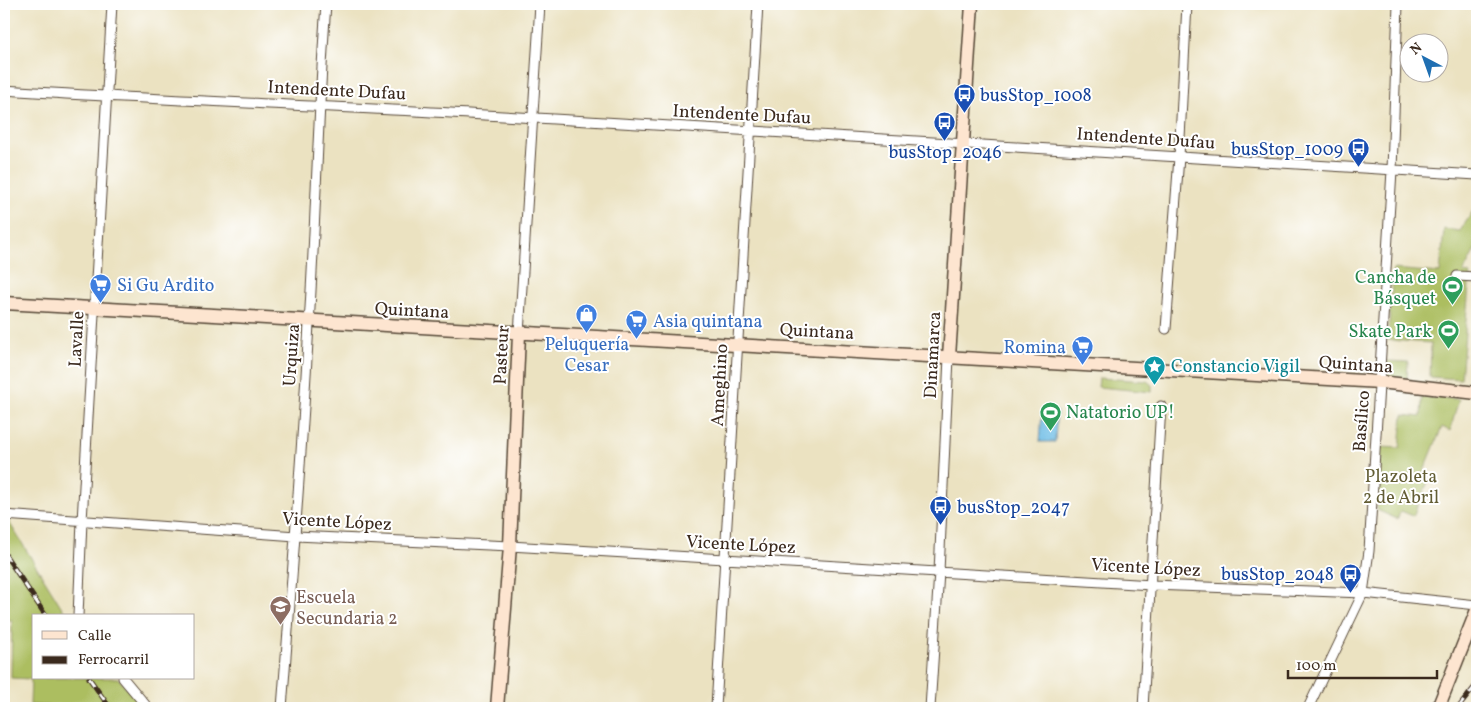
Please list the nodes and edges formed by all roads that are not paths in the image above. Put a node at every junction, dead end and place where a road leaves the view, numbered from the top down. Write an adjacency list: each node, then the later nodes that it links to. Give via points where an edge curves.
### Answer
1 (112, 4): 9 (street, Lavalle)
2 (326, 4): 10 (street, Urquiza)
3 (540, 4): 11 (street, Pasteur)
4 (758, 4): 12 (street, Ameghino)
5 (972, 4): 13 (street, Dinamarca)
6 (1187, 4): 14 (street)
7 (1398, 4): 15 (street, Basílico)
8 (4, 90): 9 (street, Intendente Dufau)
9 (107, 97): 10 (street, Intendente Dufau); 20 (street, Lavalle)
10 (318, 105): 11 (street, Intendente Dufau); 21 (street, Urquiza)
11 (533, 117): 12 (street, Intendente Dufau); 23 (street, Pasteur)
12 (751, 131): 13 (street, Intendente Dufau); 24 (street, Ameghino)
13 (962, 142): 14 (street, Intendente Dufau); 25 (street, Dinamarca)
14 (1180, 157): 15 (street, Intendente Dufau); 22 (street)
15 (1392, 170): 16 (street, Intendente Dufau); 26 (street, Basílico)
16 (1477, 175)
17 (1457, 276): 18 (street)
18 (1477, 277)
19 (4, 303): 20 (street, Quintana)
20 (94, 308): 21 (street, Quintana); 30 (street, Lavalle)
21 (310, 322): 23 (street, Quintana); 31 (street, Urquiza)
22 (1166, 329)
23 (519, 334): 24 (street, Quintana); 32 (street, Pasteur)
24 (738, 344): 25 (street, Quintana); 33 (street, Ameghino)
25 (949, 357): 26 (street, Quintana); 34 (street, Dinamarca)
26 (1380, 382): 27 (street, Quintana); 36 (street, Basílico)
27 (1477, 393)
28 (1161, 406): 35 (street)
29 (4, 515): 30 (street, Vicente López)
30 (82, 521): 31 (street, Vicente López); 39 (street, Lavalle)
31 (296, 536): 32 (street, Vicente López); 42 (street, Urquiza)
32 (510, 546): 33 (street, Vicente López); 43 (street, Pasteur)
33 (726, 560): 34 (street, Vicente López); 44 (street, Ameghino)
34 (939, 572): 35 (street, Vicente López); 45 (street, Dinamarca)
35 (1152, 585): 36 (street, Vicente López); 46 (street)
36 (1364, 593): 37 (street, Vicente López); 47 (street, Basílico)
37 (1477, 605)
38 (1477, 610): 48 (street)
39 (78, 614)
40 (124, 680): 41 (street)
41 (148, 708)
42 (282, 708)
43 (497, 708)
44 (716, 708)
45 (930, 708)
46 (1143, 708)
47 (1308, 708)
48 (1438, 708)

